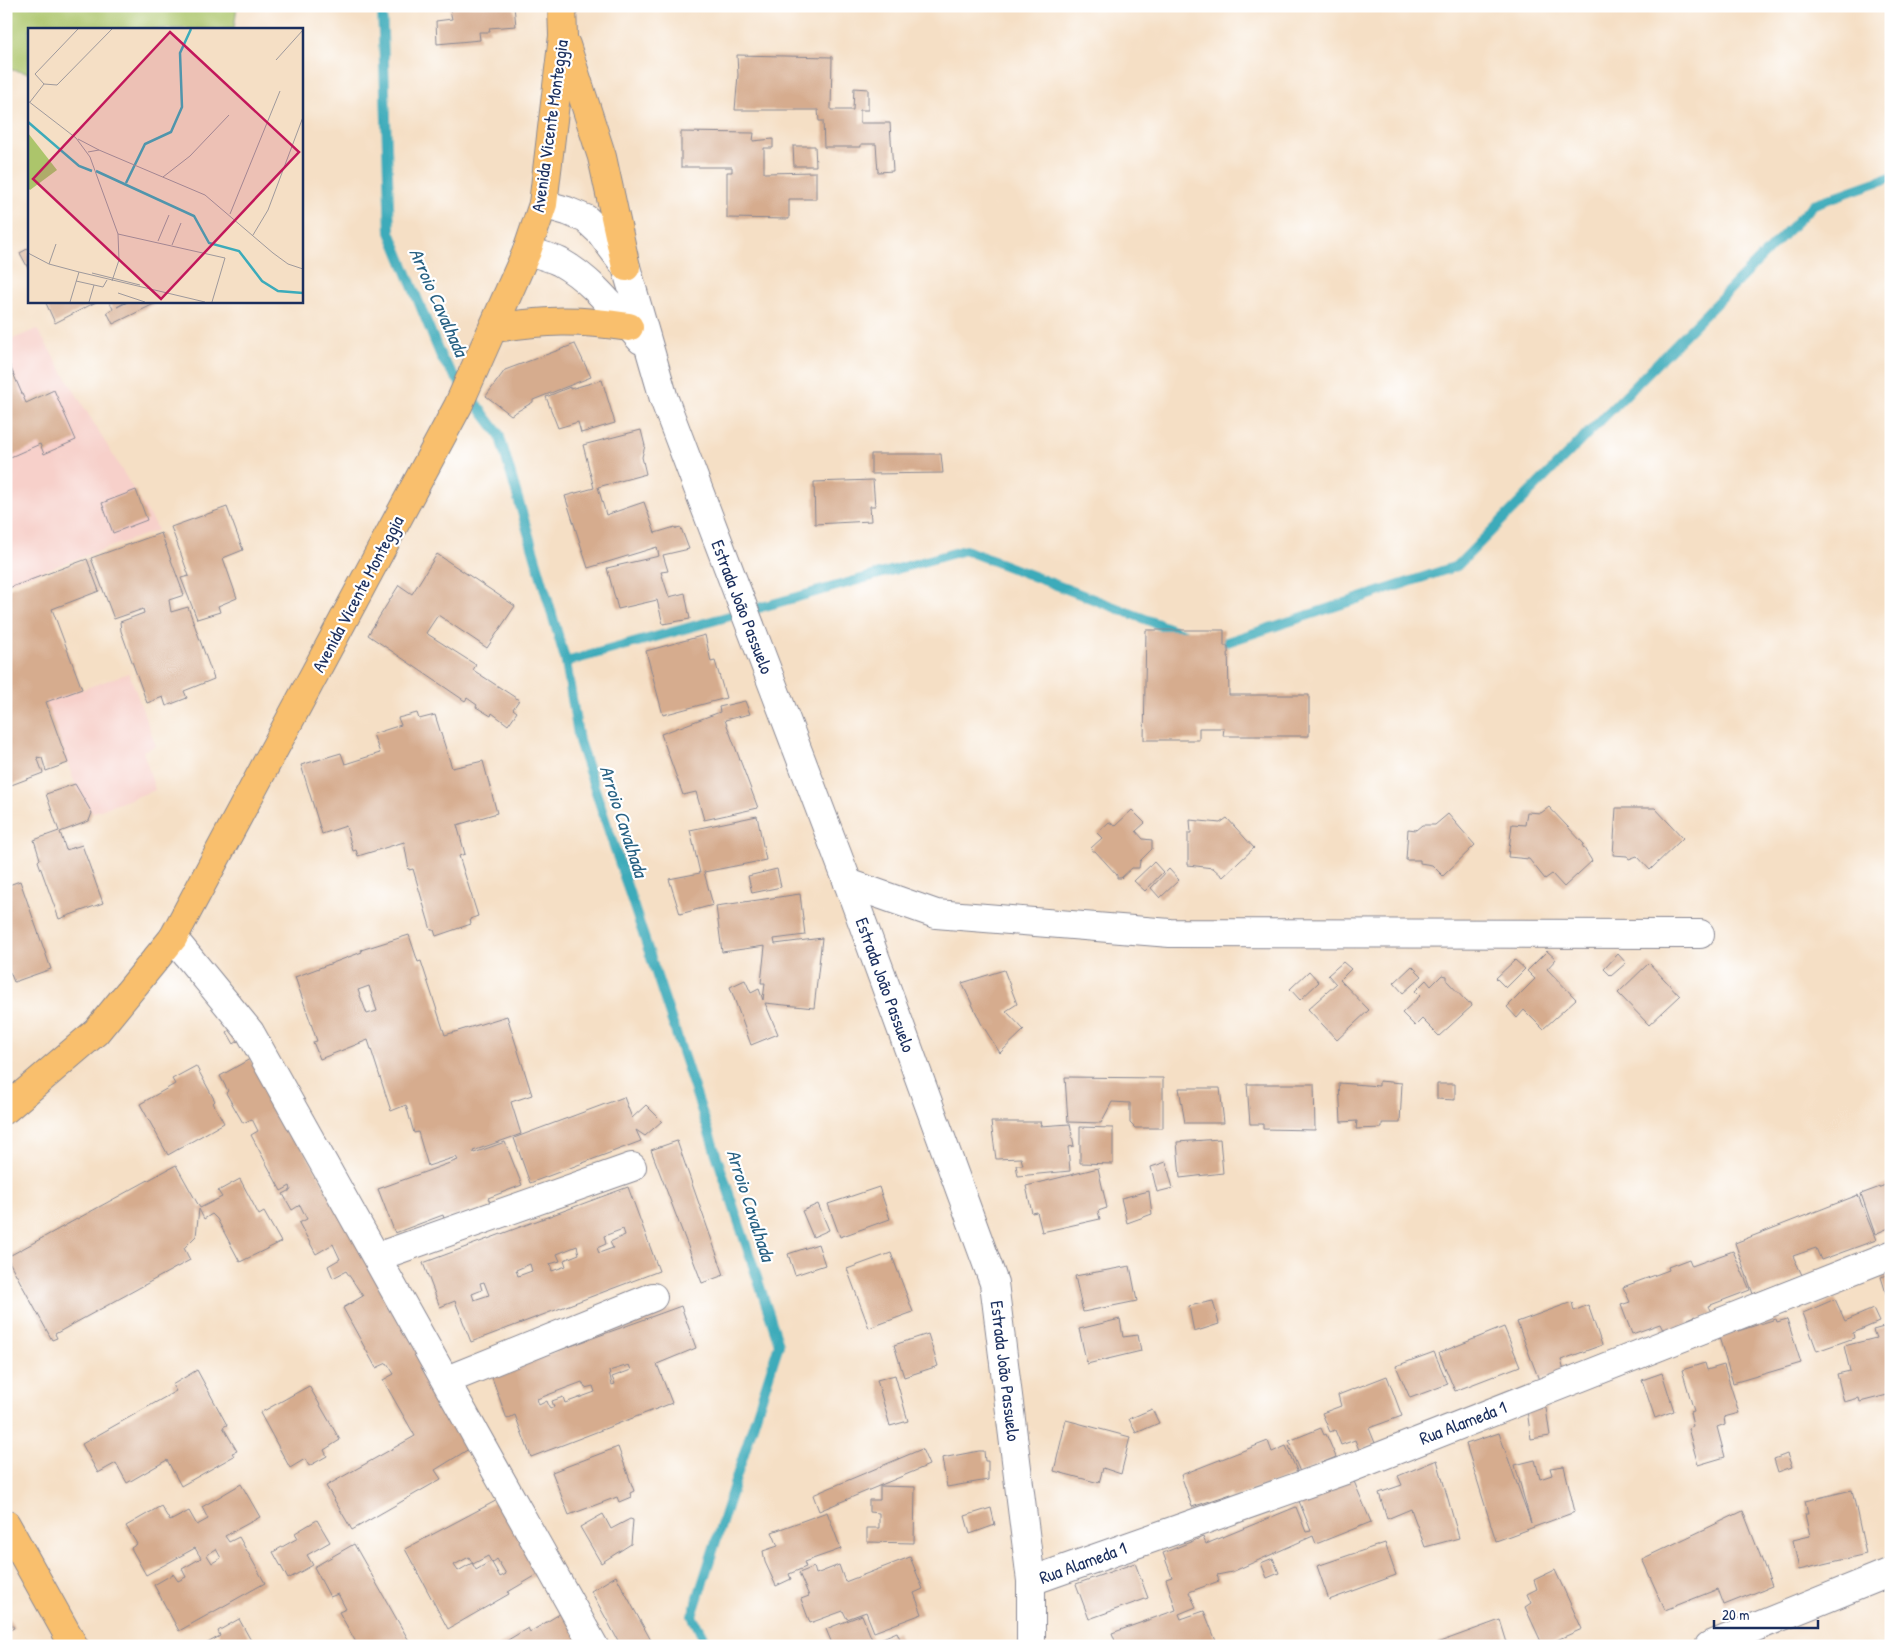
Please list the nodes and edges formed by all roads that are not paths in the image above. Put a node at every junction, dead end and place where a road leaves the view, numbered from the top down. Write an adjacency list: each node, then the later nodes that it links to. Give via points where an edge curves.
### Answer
1 (562, 6): 2 (main road, Avenida Vicente Monteggia)
2 (563, 36): 3 (main road, Avenida Vicente Monteggia); 5 (main road, via 602,157)
3 (542, 204): 4 (main road, Avenida Vicente Monteggia); 5 (street, Estrada João Passuelo, via 586,219)
4 (527, 251): 6 (street, Estrada João Passuelo, via 559,261 585,279); 7 (main road, Avenida Vicente Monteggia)
5 (626, 267): 8 (street, Estrada João Passuelo)
6 (629, 327): 7 (main road, via 570,320); 8 (street, Estrada João Passuelo)
7 (495, 328): 11 (main road, Avenida Vicente Monteggia, via 458,406)
8 (647, 347): 9 (street, Estrada João Passuelo)
9 (848, 883): 10 (street, via 936,914 1170,933); 20 (street, Estrada João Passuelo, via 994,1284)
10 (1700, 934)
11 (174, 938): 12 (main road, Avenida Vicente Monteggia, via 96,1032); 15 (street, via 250,1032)
12 (6, 1109)
13 (632, 1167): 15 (street)
14 (1891, 1254): 20 (street, Rua Alameda 1, via 1348,1469)
15 (378, 1257): 17 (street)
16 (653, 1297): 17 (street)
17 (447, 1380): 22 (street)
18 (6, 1524): 21 (main road)
19 (1891, 1572): 24 (street)
20 (1031, 1581): 23 (street, Estrada João Passuelo)
21 (74, 1646)
22 (594, 1646)
23 (1031, 1646)
24 (1709, 1646)

